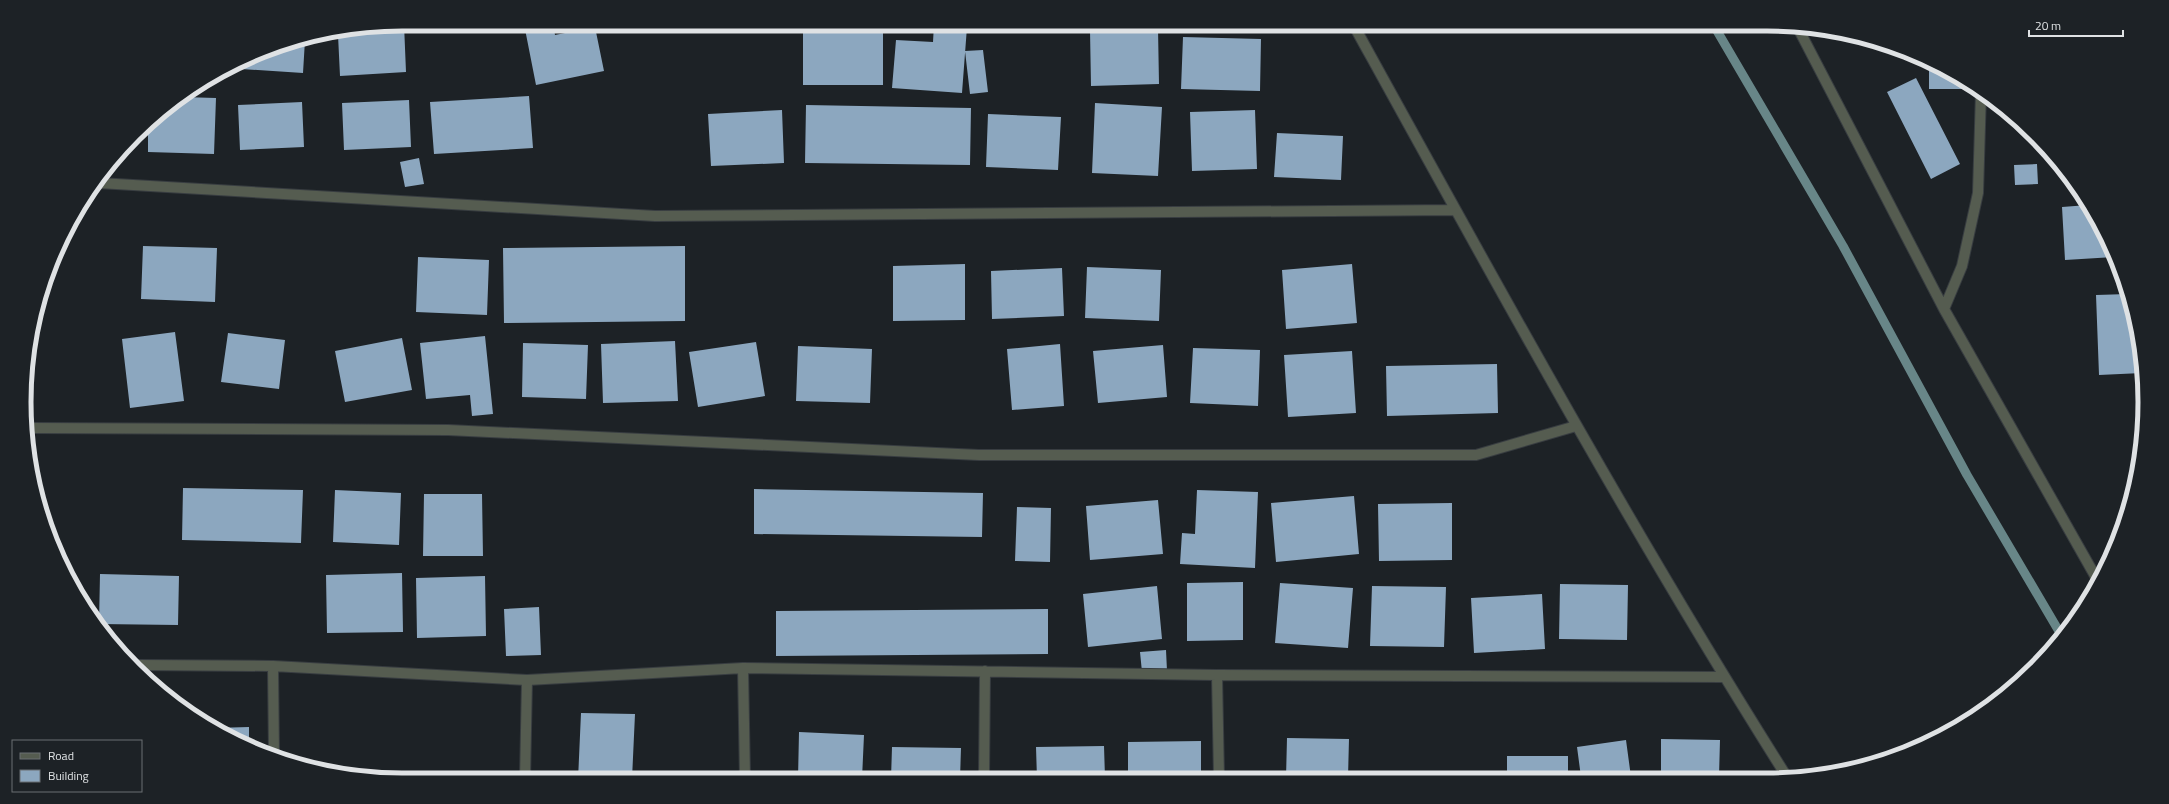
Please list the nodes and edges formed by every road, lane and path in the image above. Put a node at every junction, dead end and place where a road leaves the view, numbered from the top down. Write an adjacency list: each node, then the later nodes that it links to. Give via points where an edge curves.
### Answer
1 (1356, 31): 5 (street)
2 (1800, 33): 6 (street)
3 (1981, 99): 6 (street, via 1978,193 1962,266)
4 (103, 183): 5 (street, via 655,216)
5 (1455, 210): 7 (street)
6 (1944, 309): 9 (street)
7 (1576, 426): 8 (street, via 1476,455 979,455 448,430); 15 (street)
8 (32, 428)
9 (2095, 575)
10 (141, 665): 11 (street)
11 (273, 666): 16 (street); 17 (street)
12 (742, 668): 13 (street); 16 (street); 20 (street)
13 (985, 671): 14 (street); 21 (street)
14 (1217, 676): 15 (street); 22 (street)
15 (1724, 677): 18 (street)
16 (527, 680): 19 (street)
17 (274, 750)
18 (1784, 772)
19 (525, 773)
20 (745, 773)
21 (984, 773)
22 (1219, 773)

